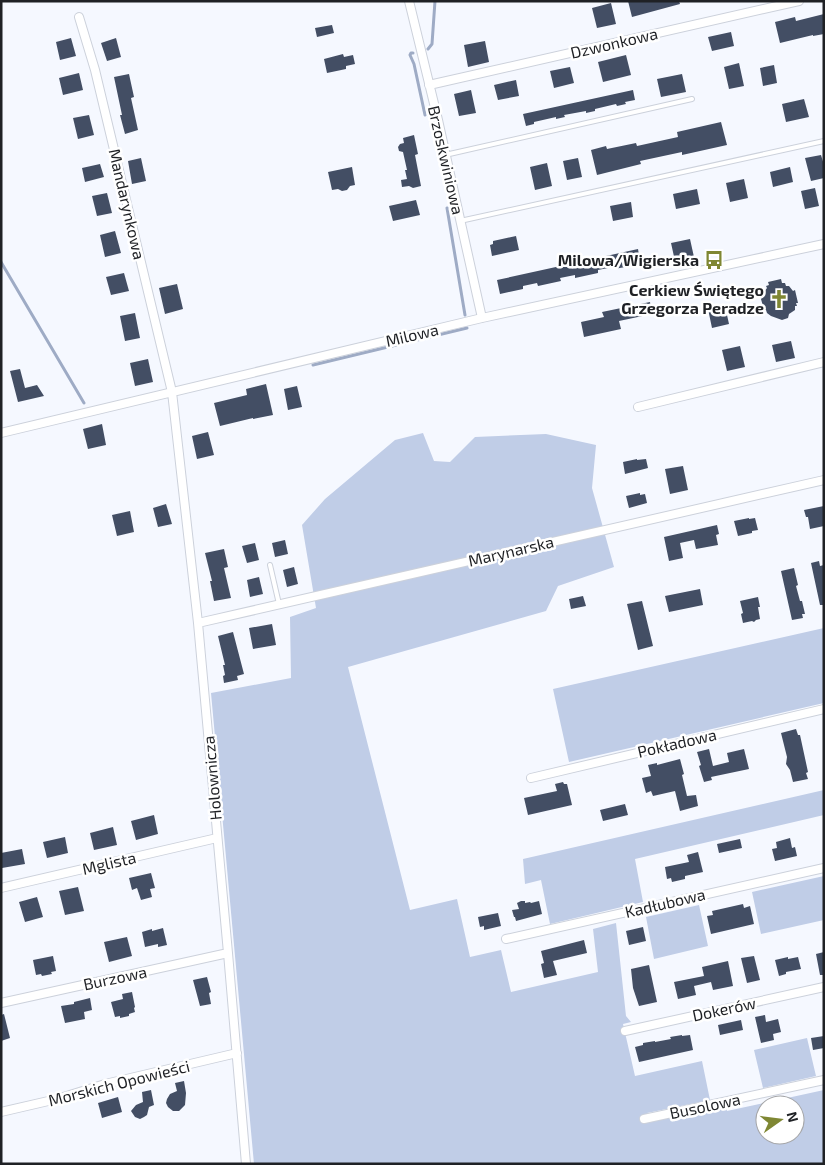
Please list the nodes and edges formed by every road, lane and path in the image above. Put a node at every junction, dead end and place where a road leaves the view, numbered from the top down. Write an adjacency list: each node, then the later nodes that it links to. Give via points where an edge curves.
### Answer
1 (410, 1): 4 (street, Brzoskwiniowa)
2 (799, 1): 4 (street, Dzwonkowa)
3 (79, 17): 12 (street, Mandarynkowa, via 95,70)
4 (429, 85): 7 (street, Brzoskwiniowa)
5 (692, 99): 7 (lane)
6 (824, 141): 8 (lane)
7 (445, 155): 8 (street, Brzoskwiniowa)
8 (460, 221): 10 (street, Brzoskwiniowa)
9 (824, 244): 10 (street, Milowa)
10 (482, 318): 12 (street, Milowa)
11 (824, 362): 13 (street)
12 (172, 392): 14 (street, Milowa); 18 (street, Holownicza)
13 (638, 407)
14 (1, 432)
15 (824, 480): 17 (street, Marynarska)
16 (270, 565): 17 (lane)
17 (279, 604): 18 (street, Marynarska)
18 (198, 623): 21 (street, Holownicza)
19 (824, 709): 20 (street, Pokładowa)
20 (531, 778)
21 (217, 838): 23 (street, Mglista); 25 (street, Holownicza)
22 (824, 868): 24 (street, Kadłubowa)
23 (1, 888)
24 (506, 939)
25 (228, 953): 27 (street, Burzowa); 29 (street, Holownicza)
26 (824, 987): 28 (street, Dokerów)
27 (1, 1003)
28 (625, 1031)
29 (237, 1053): 31 (street, Morskich Opowieści); 33 (street, Holownicza)
30 (824, 1080): 32 (street, Busolowa)
31 (1, 1112)
32 (644, 1119)
33 (246, 1164)

